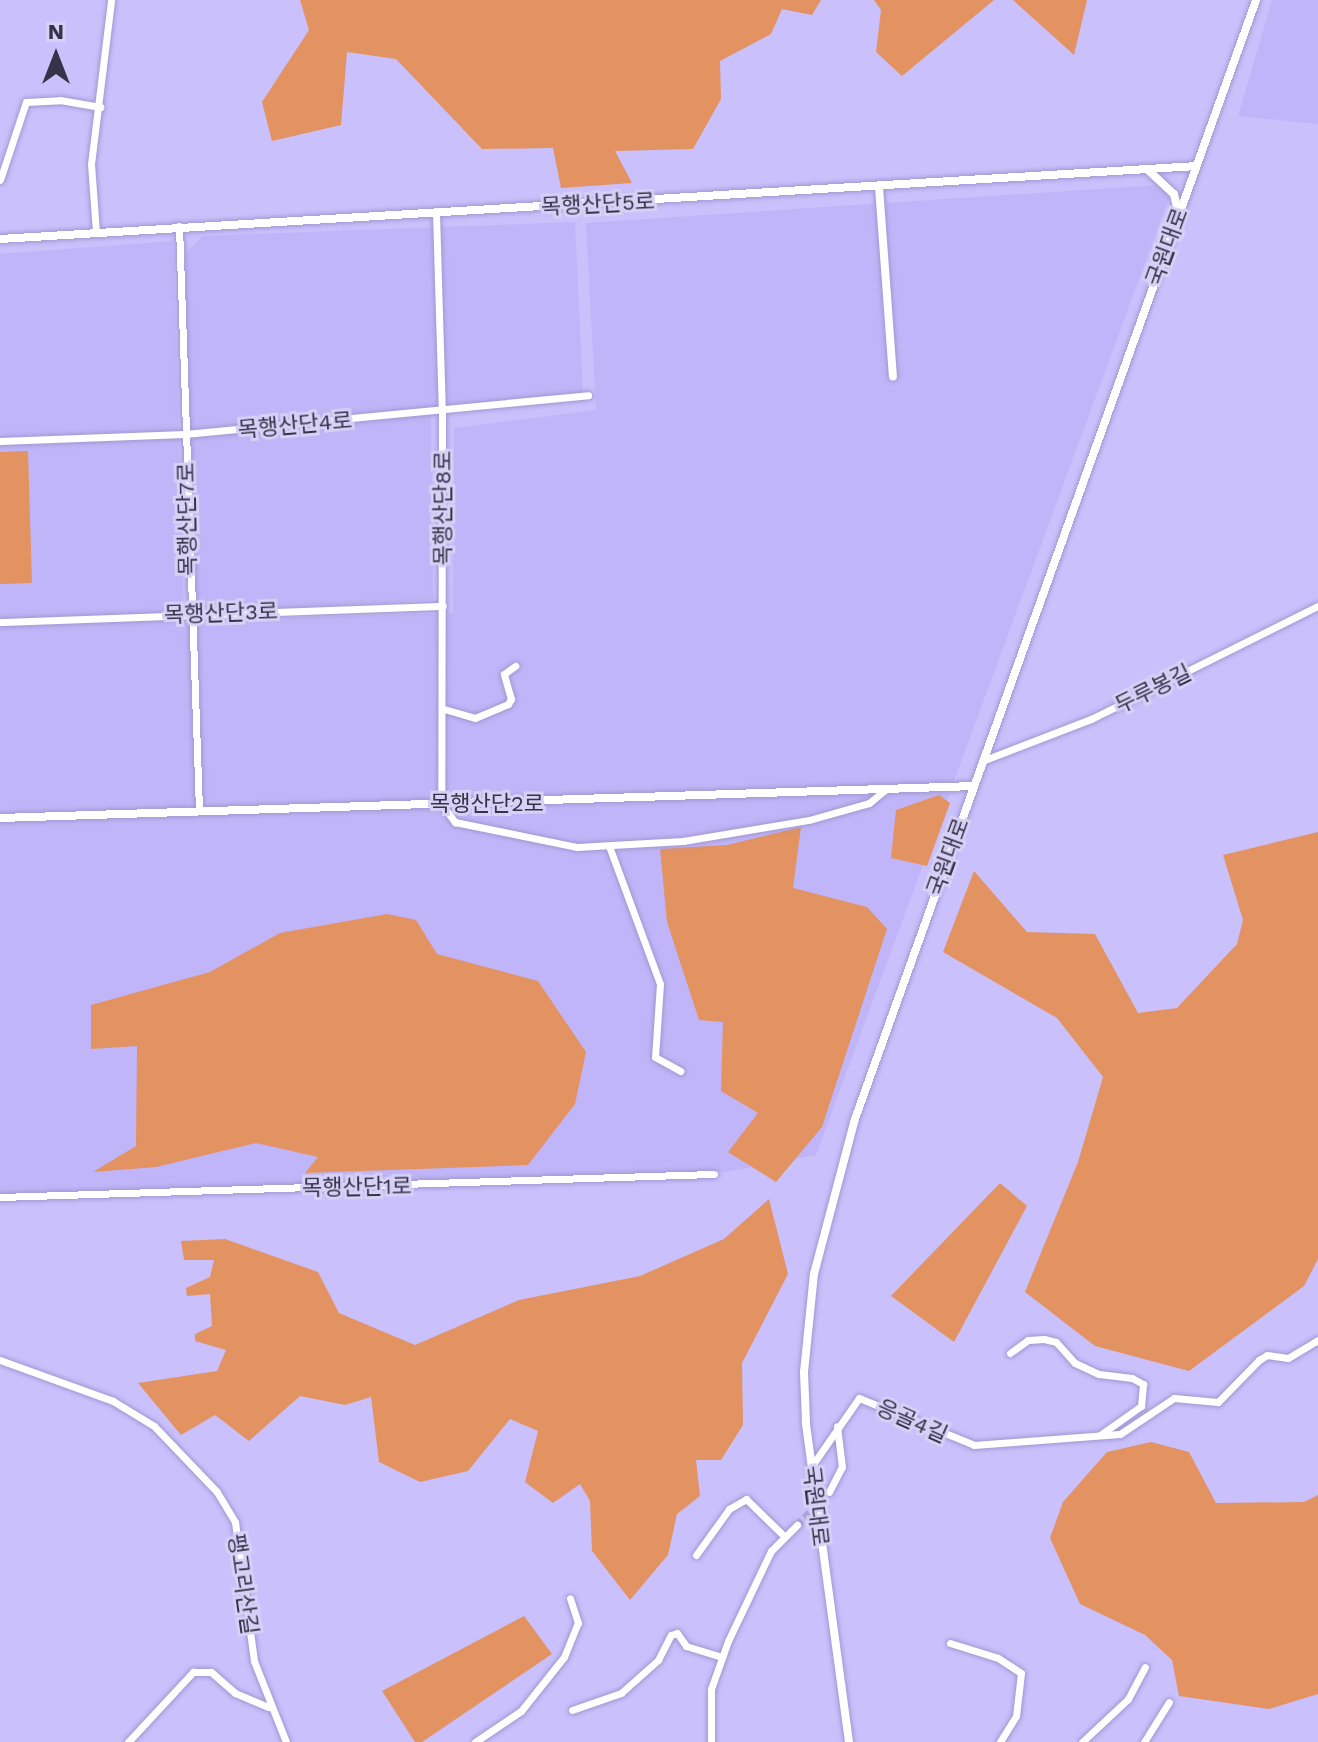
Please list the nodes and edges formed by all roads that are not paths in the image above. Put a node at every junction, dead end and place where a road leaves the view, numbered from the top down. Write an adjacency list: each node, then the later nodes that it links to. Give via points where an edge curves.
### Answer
1 (111, 0): 3 (street)
2 (1256, 0): 4 (street, 국원대로)
3 (100, 107): 6 (street, via 60,100 26,102); 11 (street, via 91,164)
4 (1196, 166): 5 (street, 목행산단5로); 9 (street, 국원대로)
5 (1147, 170): 7 (street, 목행산단5로); 9 (street, via 1174,194)
6 (0, 180)
7 (879, 187): 8 (street, 목행산단5로); 13 (street)
8 (436, 213): 10 (street, 목행산단5로); 15 (street, 목행산단8로)
9 (1179, 214): 24 (street, 국원대로)
10 (179, 226): 11 (street, 목행산단5로); 16 (street, 목행산단7로)
11 (96, 232): 12 (street, 목행산단5로)
12 (0, 239)
13 (893, 376)
14 (588, 395): 15 (street, 목행산단4로)
15 (442, 413): 16 (street, 목행산단4로); 18 (street, 목행산단8로)
16 (185, 434): 17 (street, 목행산단4로); 20 (street, 목행산단7로)
17 (0, 441)
18 (443, 606): 20 (street, 목행산단3로); 23 (street, 목행산단8로)
19 (1318, 606): 24 (street, 두루봉길, via 1091,719)
20 (189, 614): 21 (street, 목행산단3로); 28 (street, 목행산단7로)
21 (0, 622)
22 (515, 666): 23 (street, via 504,674 508,704 475,718)
23 (444, 709): 27 (street, 목행산단8로)
24 (982, 761): 25 (street, 국원대로)
25 (973, 786): 26 (street, 목행산단2로); 39 (street, 국원대로, via 855,1119 816,1262 804,1372)
26 (886, 789): 27 (street, 목행산단2로, via 547,804); 30 (street, via 869,803 744,834)
27 (441, 803): 28 (street, 목행산단2로); 30 (street, via 455,822 577,847)
28 (199, 811): 29 (street, 목행산단2로)
29 (0, 818)
30 (609, 846): 31 (street, via 660,984 655,1057)
31 (680, 1071)
32 (714, 1174): 33 (street, 목행산단1로)
33 (0, 1197)
34 (1318, 1340): 38 (street, 응골4길, via 1288,1358 1267,1355 1218,1402 1174,1398 1138,1426)
35 (1010, 1353): 38 (street, via 1028,1340 1044,1339 1099,1374 1143,1384 1141,1406)
36 (0, 1360): 49 (street, 팽고리산길, via 113,1401 154,1426 217,1492 235,1522 254,1661)
37 (837, 1426): 38 (street, 응골4길, via 859,1398 974,1445); 39 (street, 응골4길); 40 (street, via 842,1467)
38 (1098, 1436)
39 (811, 1467): 55 (street, 국원대로)
40 (829, 1492)
41 (797, 1525): 42 (street)
42 (784, 1536): 43 (street, via 746,1499 729,1509); 46 (street, via 745,1600)
43 (696, 1555)
44 (570, 1598): 53 (street, via 578,1623 564,1657 521,1711)
45 (950, 1643): 56 (street, via 985,1653 1021,1673 1016,1716)
46 (722, 1657): 50 (street, via 686,1646 677,1633 671,1635 658,1660 621,1693); 54 (street, via 711,1689)
47 (1145, 1667): 57 (street, via 1128,1699)
48 (1169, 1702): 58 (street)
49 (268, 1708): 51 (street, via 235,1693 211,1672 193,1672); 52 (street, 팽고리산길)
50 (572, 1710)
51 (128, 1742)
52 (286, 1742)
53 (475, 1742)
54 (711, 1742)
55 (849, 1742)
56 (1000, 1742)
57 (1082, 1742)
58 (1144, 1742)

